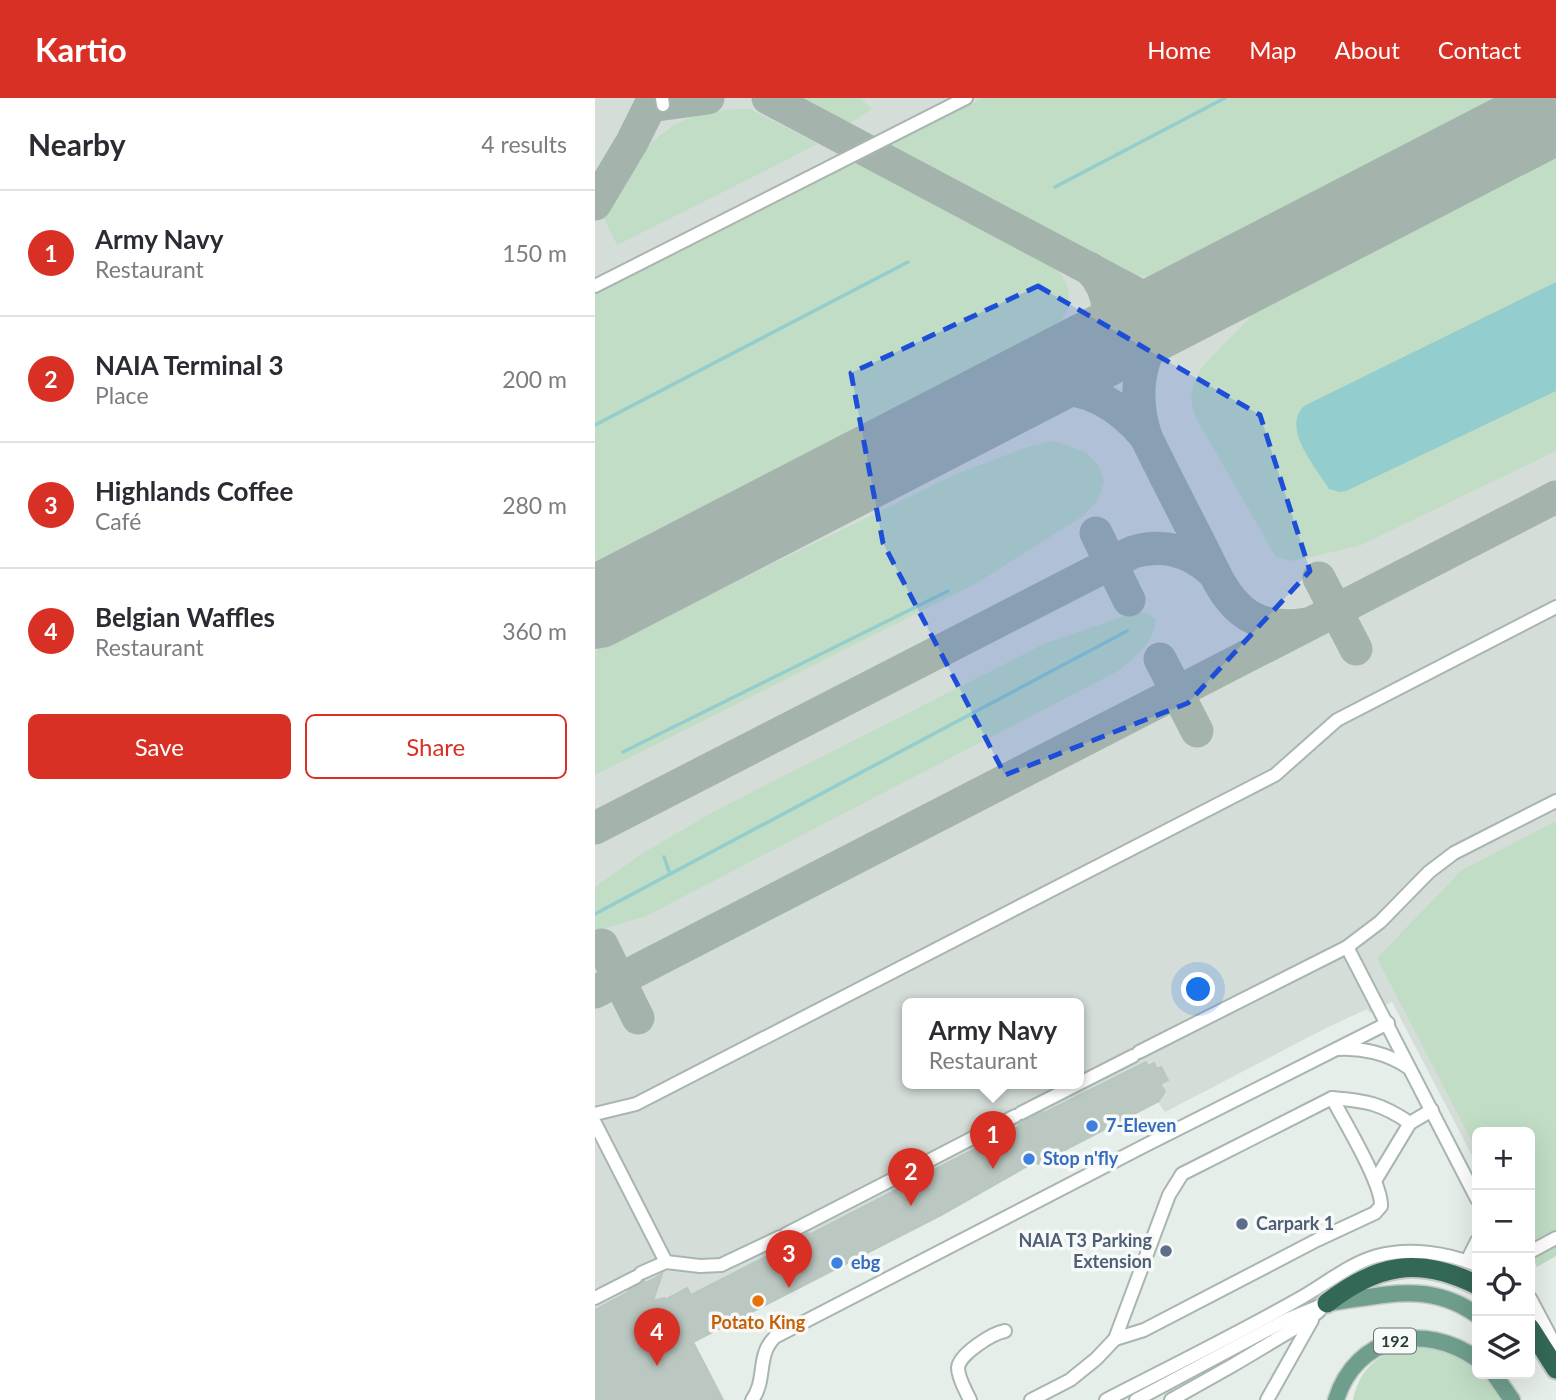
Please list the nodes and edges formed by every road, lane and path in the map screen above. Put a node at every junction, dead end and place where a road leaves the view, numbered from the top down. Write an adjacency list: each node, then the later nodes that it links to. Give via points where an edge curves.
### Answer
1 (966, 98): 2 (lane)
2 (595, 286)
3 (1556, 607): 13 (lane, via 1337,720 1275,775 636,1104)
4 (1556, 801): 5 (lane, via 1454,853)
5 (1347, 947): 6 (lane); 9 (lane)
6 (1388, 1023): 7 (lane); 8 (lane)
7 (1333, 1050): 8 (lane, via 1381,1054); 36 (lane, via 775,1337 767,1345 762,1380)
8 (1412, 1070): 12 (lane)
9 (1084, 1080)
10 (1067, 1089): 20 (lane, via 721,1265)
11 (1332, 1097): 15 (lane, via 1385,1107); 16 (lane); 29 (lane, via 1181,1174)
12 (1432, 1110): 15 (lane); 17 (lane)
13 (595, 1114)
14 (595, 1123): 20 (lane)
15 (1410, 1123): 16 (lane)
16 (1375, 1181): 29 (lane, via 1381,1199 1375,1213 1144,1330)
17 (1472, 1190)
18 (1556, 1238): 19 (lane)
19 (1535, 1249)
20 (666, 1262): 23 (lane)
21 (1472, 1263): 39 (lane, via 1428,1253 1378,1256)
22 (1472, 1283): 24 (highway, via 1429,1269 1395,1269 1363,1278)
23 (595, 1298)
24 (1321, 1309): 26 (main road, via 1384,1294 1415,1292 1450,1300); 35 (lane); 40 (lane, via 1288,1319); 41 (lane)
25 (1535, 1309): 30 (lane)
26 (1472, 1312)
27 (1006, 1331): 37 (lane, via 991,1335 961,1360 958,1371)
28 (1535, 1336): 32 (highway)
29 (1115, 1339): 38 (lane, via 1070,1380)
30 (1556, 1347)
31 (1472, 1357): 42 (main road, 192, via 1436,1341 1414,1338 1393,1342 1352,1367)
32 (1556, 1369)
33 (1498, 1379): 34 (main road)
34 (1510, 1396)
35 (1265, 1399)
36 (752, 1400)
37 (970, 1400)
38 (1031, 1400)
39 (1106, 1400)
40 (1136, 1400)
41 (1171, 1400)
42 (1336, 1400)

